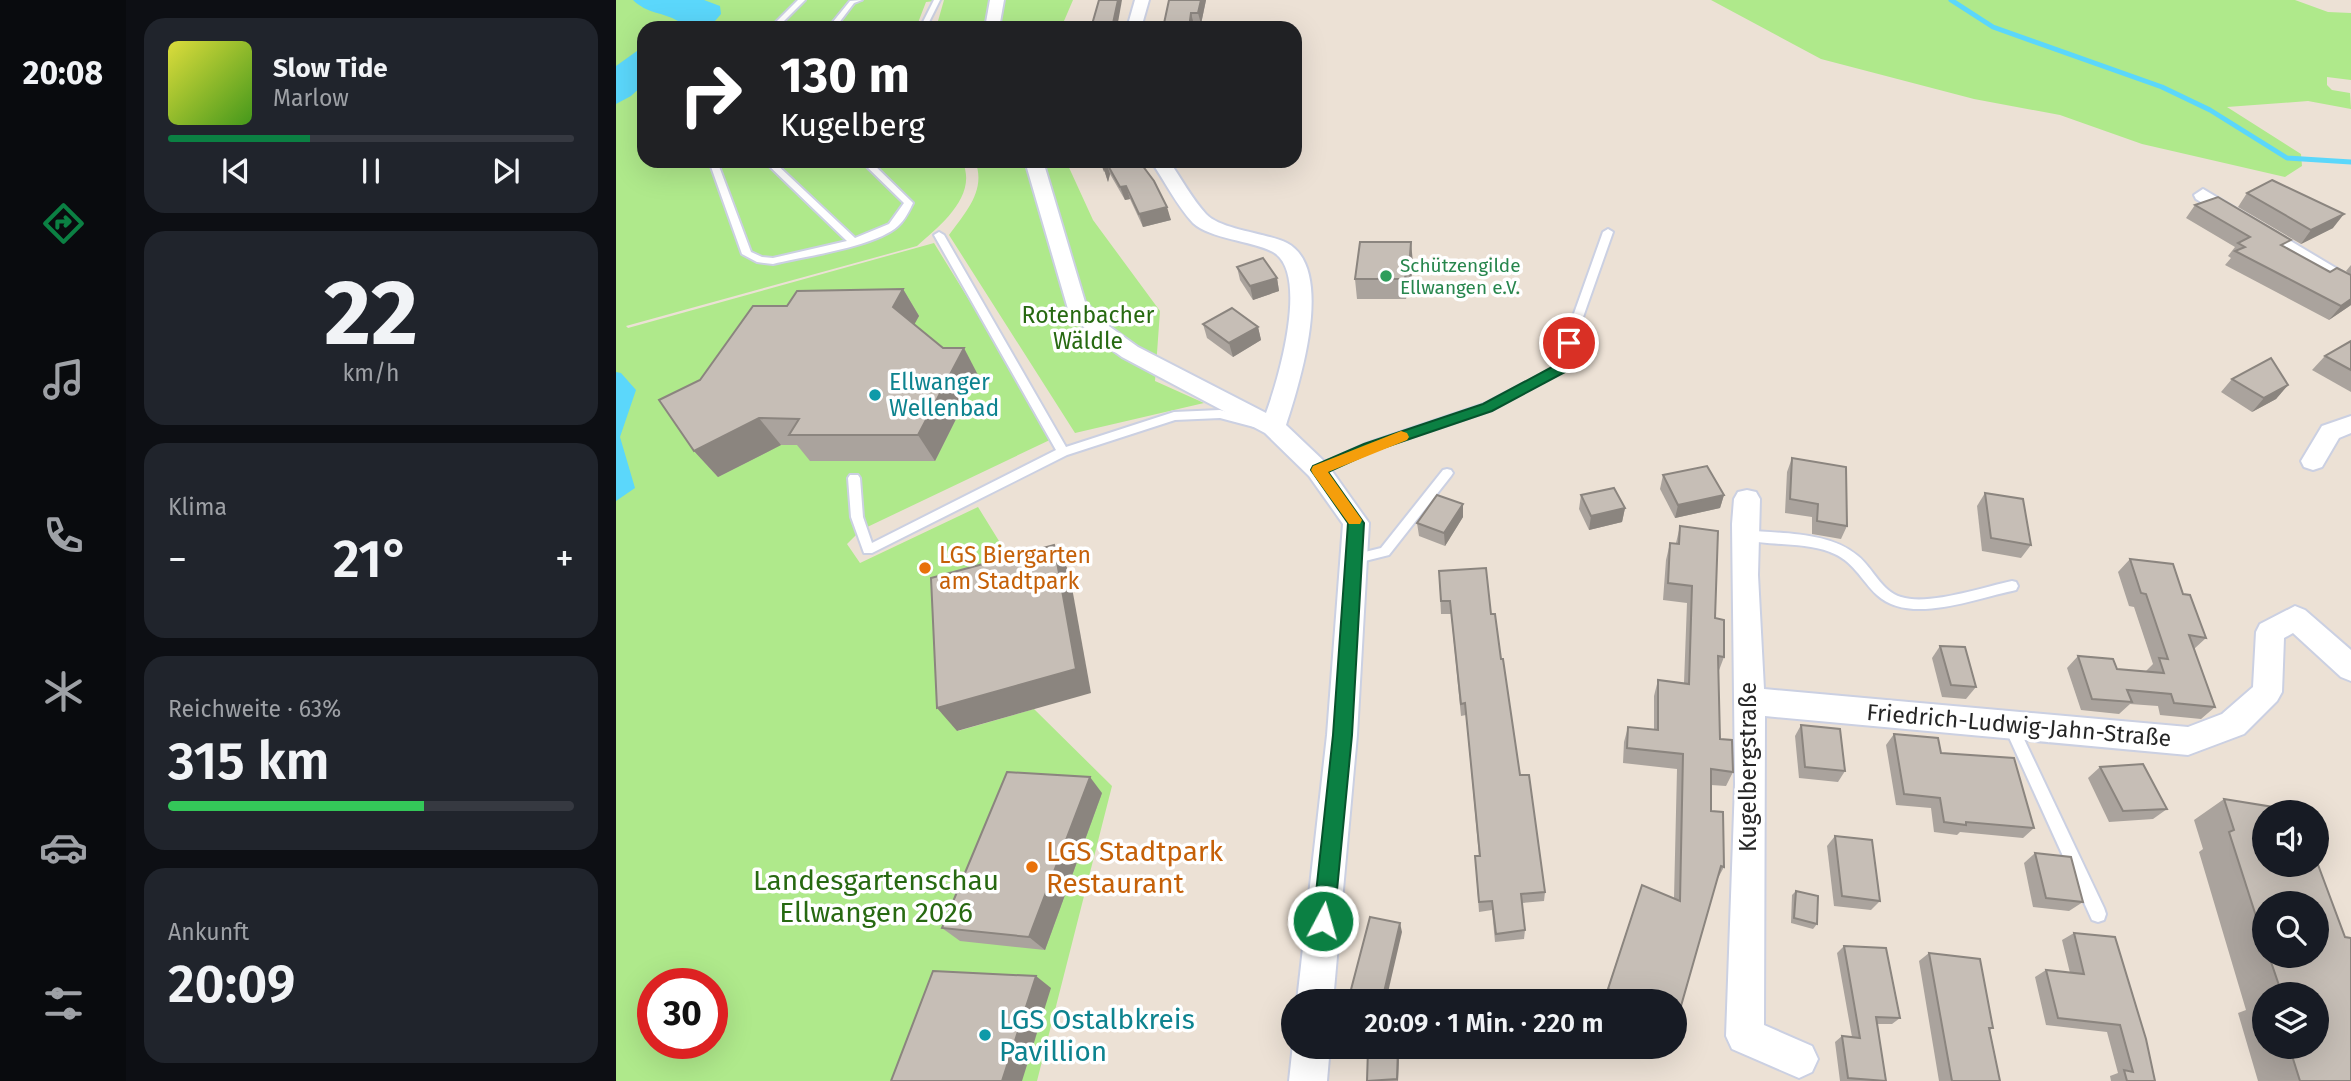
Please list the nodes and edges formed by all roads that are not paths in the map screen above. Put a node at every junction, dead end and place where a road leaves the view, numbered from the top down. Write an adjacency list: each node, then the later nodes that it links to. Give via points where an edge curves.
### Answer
1 (802, 0): 6 (lane)
2 (859, 0): 7 (lane)
3 (937, 0): 8 (lane)
4 (997, 0): 9 (street)
5 (1142, 0): 10 (street)
6 (780, 21)
7 (837, 21)
8 (926, 21)
9 (993, 21)
10 (1136, 21)
11 (716, 168): 19 (lane, via 747,254 773,261)
12 (775, 168): 19 (lane)
13 (872, 168): 19 (lane, via 909,203 890,228)
14 (1036, 168): 22 (street, via 1075,304 1098,329 1130,352)
15 (1165, 168): 22 (street, via 1201,220 1281,248 1297,265 1302,290 1290,378)
16 (2203, 195): 20 (street)
17 (1608, 232): 25 (lane, via 1560,369 1488,407 1369,447)
18 (939, 235): 23 (lane)
19 (852, 240)
20 (2351, 286)
21 (2351, 424): 24 (street, via 2330,432)
22 (1273, 427): 23 (lane, via 1220,414 1174,416); 25 (street)
23 (1063, 452): 27 (lane, via 868,550 857,517)
24 (2313, 461)
25 (1318, 470): 30 (street, via 1356,523)
26 (1447, 473): 30 (lane, via 1385,552)
27 (854, 478)
28 (1747, 499): 29 (street, Kugelbergstraße)
29 (1744, 535): 31 (lane, via 1833,547 1848,554 1890,598 1911,604); 33 (street, Kugelbergstraße)
30 (1353, 559): 36 (street, via 1342,735)
31 (2012, 586)
32 (2351, 668): 34 (street, Friedrich-Ludwig-Jahn-Straße, via 2295,618 2270,632 2267,692 2233,724 2188,741)
33 (1750, 701): 34 (street, Friedrich-Ludwig-Jahn-Straße); 37 (street, Kugelbergstraße)
34 (2010, 724): 35 (lane)
35 (2098, 914)
36 (1316, 989)
37 (1745, 1036): 39 (street)
38 (1310, 1059): 40 (street)
39 (1799, 1059)
40 (1308, 1081)

